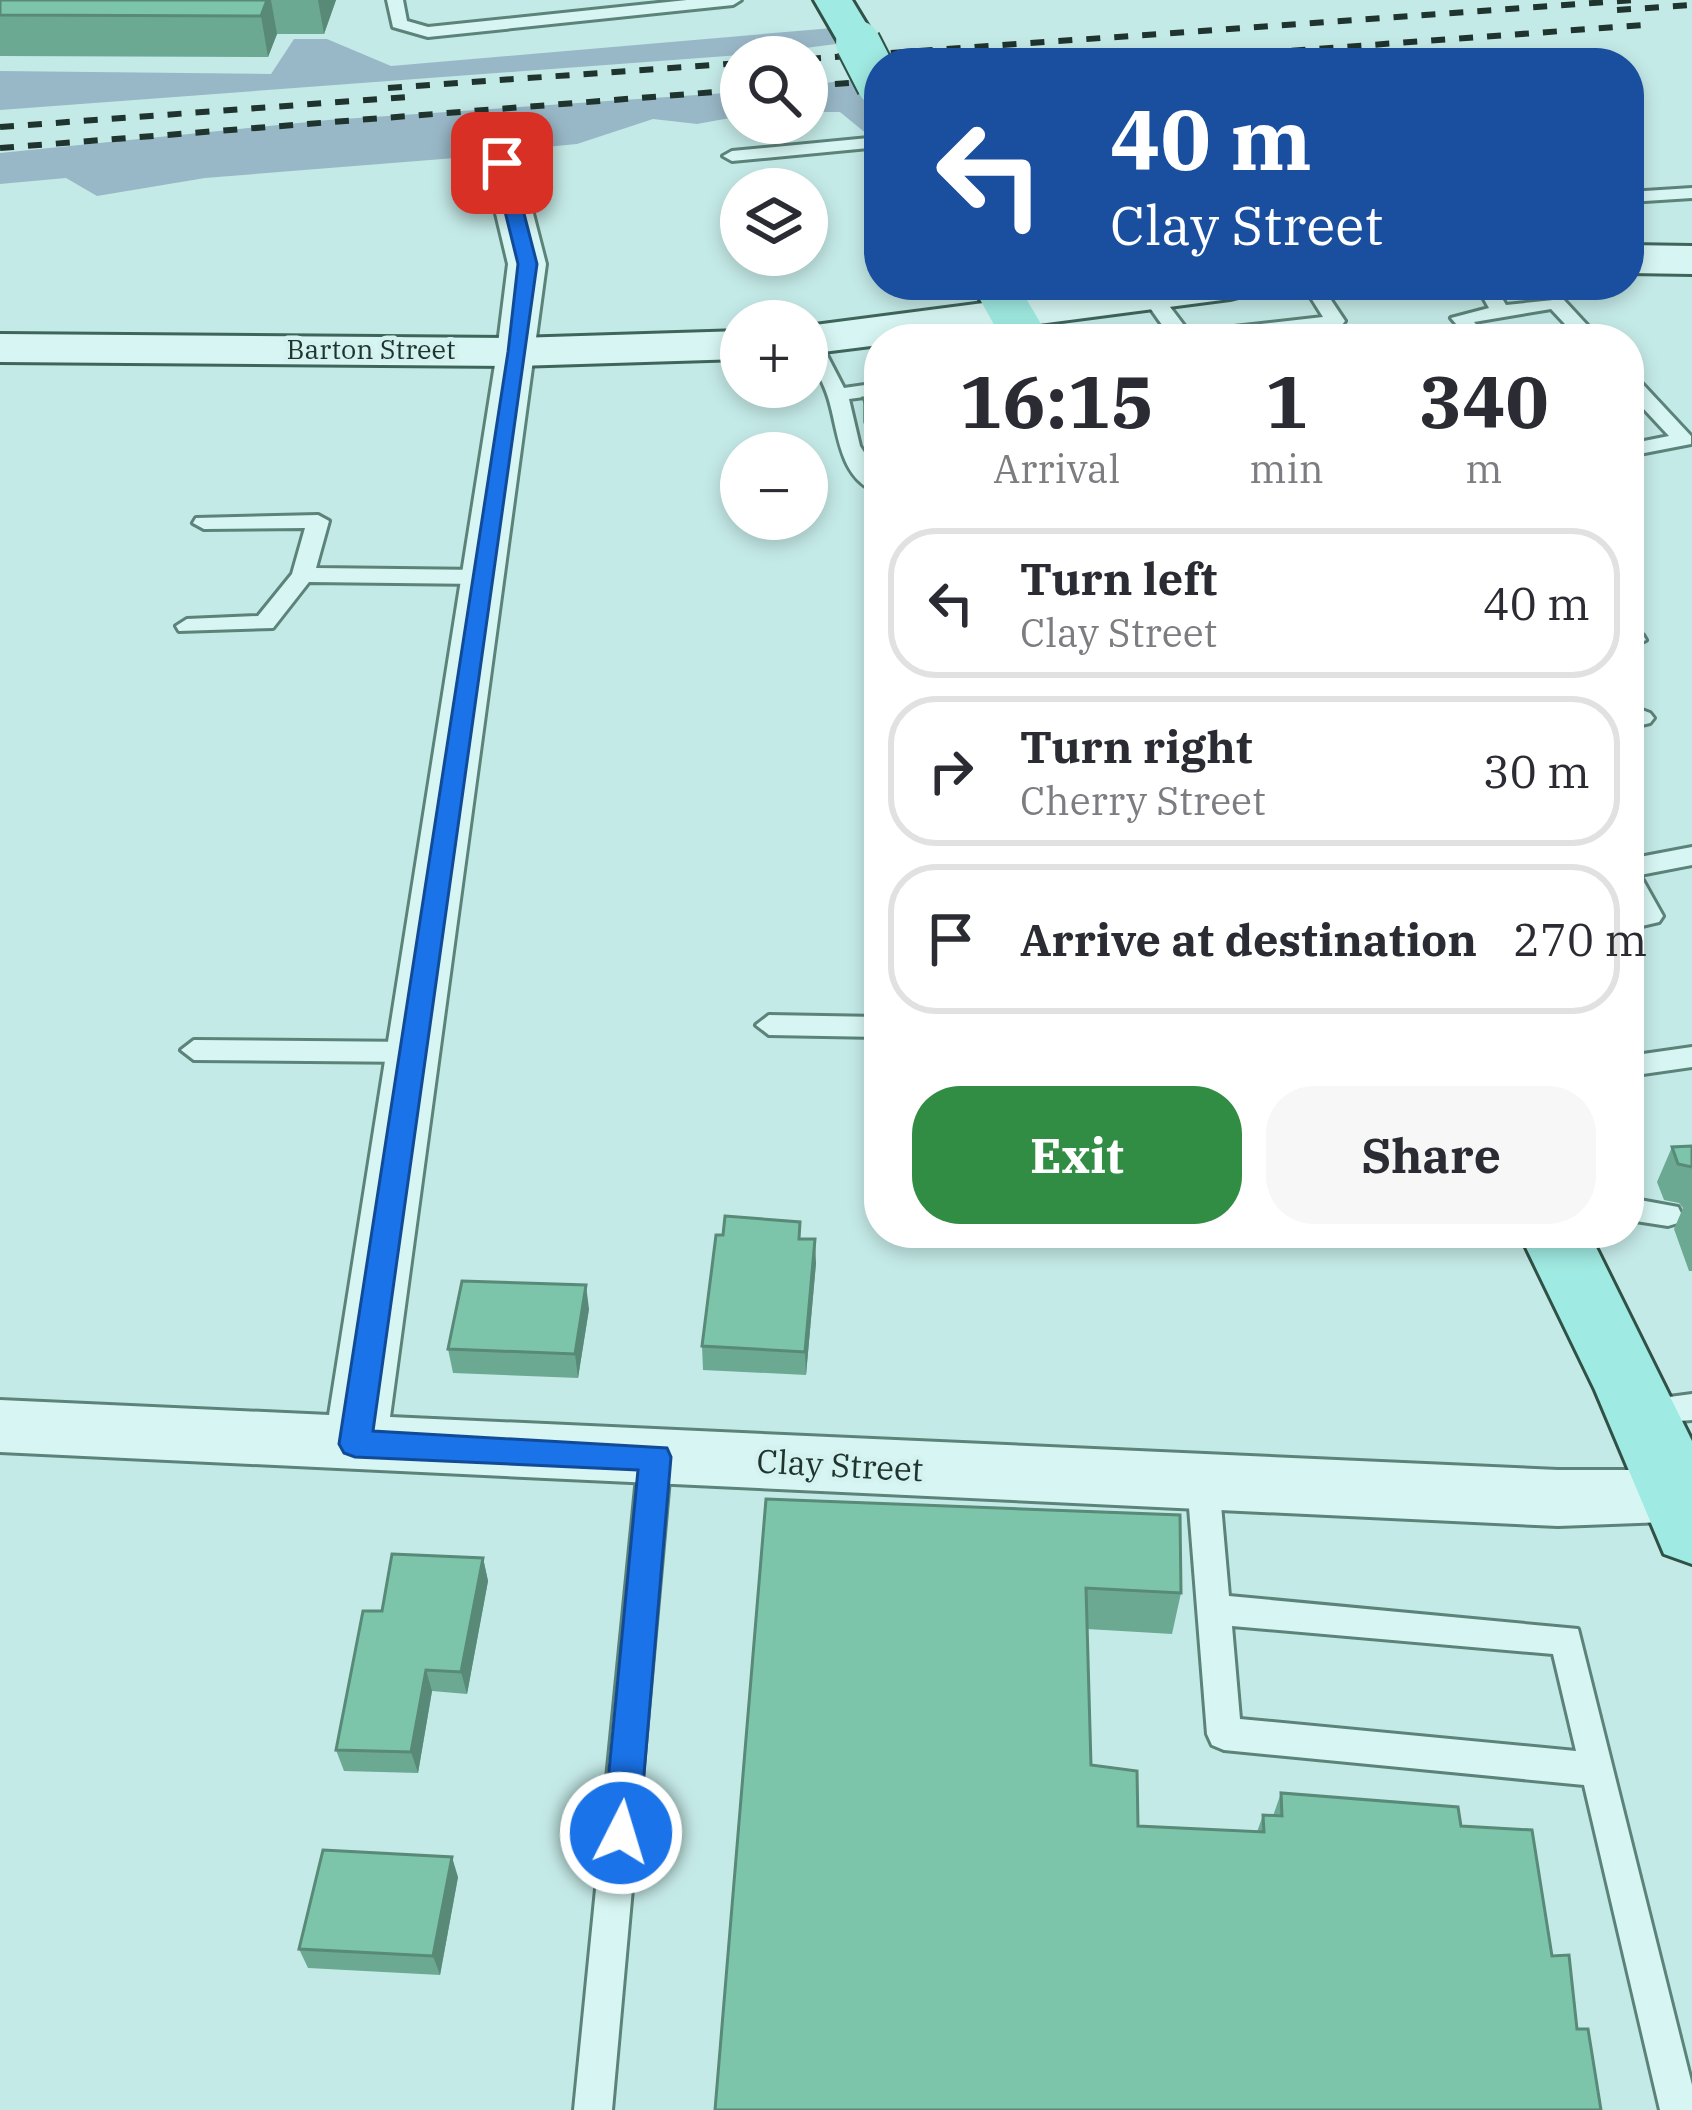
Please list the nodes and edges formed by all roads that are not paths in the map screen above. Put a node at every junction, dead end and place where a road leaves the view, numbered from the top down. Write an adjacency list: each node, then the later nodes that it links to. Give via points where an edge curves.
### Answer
1 (395, 0): 2 (lane, via 399,24 428,32)
2 (733, 0)
3 (833, 0): 4 (main road, bridge)
4 (864, 55)
5 (864, 143): 6 (lane)
6 (733, 156)
7 (502, 163): 25 (street, via 527,264)
8 (1692, 193): 9 (lane)
9 (1644, 196)
10 (1644, 259): 11 (main road)
11 (1692, 260)
12 (1111, 300): 16 (main road)
13 (1322, 300): 18 (lane, via 1335,320)
14 (1494, 300): 15 (lane)
15 (1500, 311): 19 (lane, via 1461,318); 20 (lane, via 1556,303)
16 (1011, 313): 17 (main road)
17 (958, 324)
18 (1301, 324)
19 (1466, 324)
20 (1576, 324)
21 (864, 336): 22 (main road)
22 (828, 339)
23 (720, 346): 25 (main road, Barton Street)
24 (0, 347): 25 (main road, Barton Street)
25 (518, 352): 35 (street)
26 (828, 377): 28 (lane)
27 (864, 391): 28 (lane)
28 (838, 395): 32 (lane)
29 (1644, 396): 30 (lane)
30 (1688, 441): 31 (lane)
31 (1644, 448)
32 (864, 474)
33 (204, 523): 34 (lane, via 319,521)
34 (303, 575): 35 (lane); 36 (lane, via 265,623)
35 (482, 577): 42 (street)
36 (187, 626)
37 (1692, 856): 38 (lane)
38 (1644, 865)
39 (769, 1024): 40 (lane)
40 (864, 1027)
41 (194, 1050): 42 (lane)
42 (416, 1052): 50 (street)
43 (1692, 1057): 44 (lane)
44 (1644, 1064)
45 (1644, 1211): 46 (lane)
46 (1667, 1215)
47 (1564, 1248): 48 (main road)
48 (1667, 1409): 53 (main road)
49 (0, 1426): 50 (street, Clay Street)
50 (355, 1444): 51 (street, Clay Street)
51 (656, 1457): 52 (street, Clay Street); 56 (lane)
52 (1203, 1482): 53 (street, Clay Street, via 1558,1498); 54 (lane)
53 (1686, 1514)
54 (1214, 1610): 55 (lane, via 1566,1640); 55 (lane, via 1224,1734)
55 (1598, 1770): 57 (lane)
56 (593, 2110)
57 (1679, 2110)

